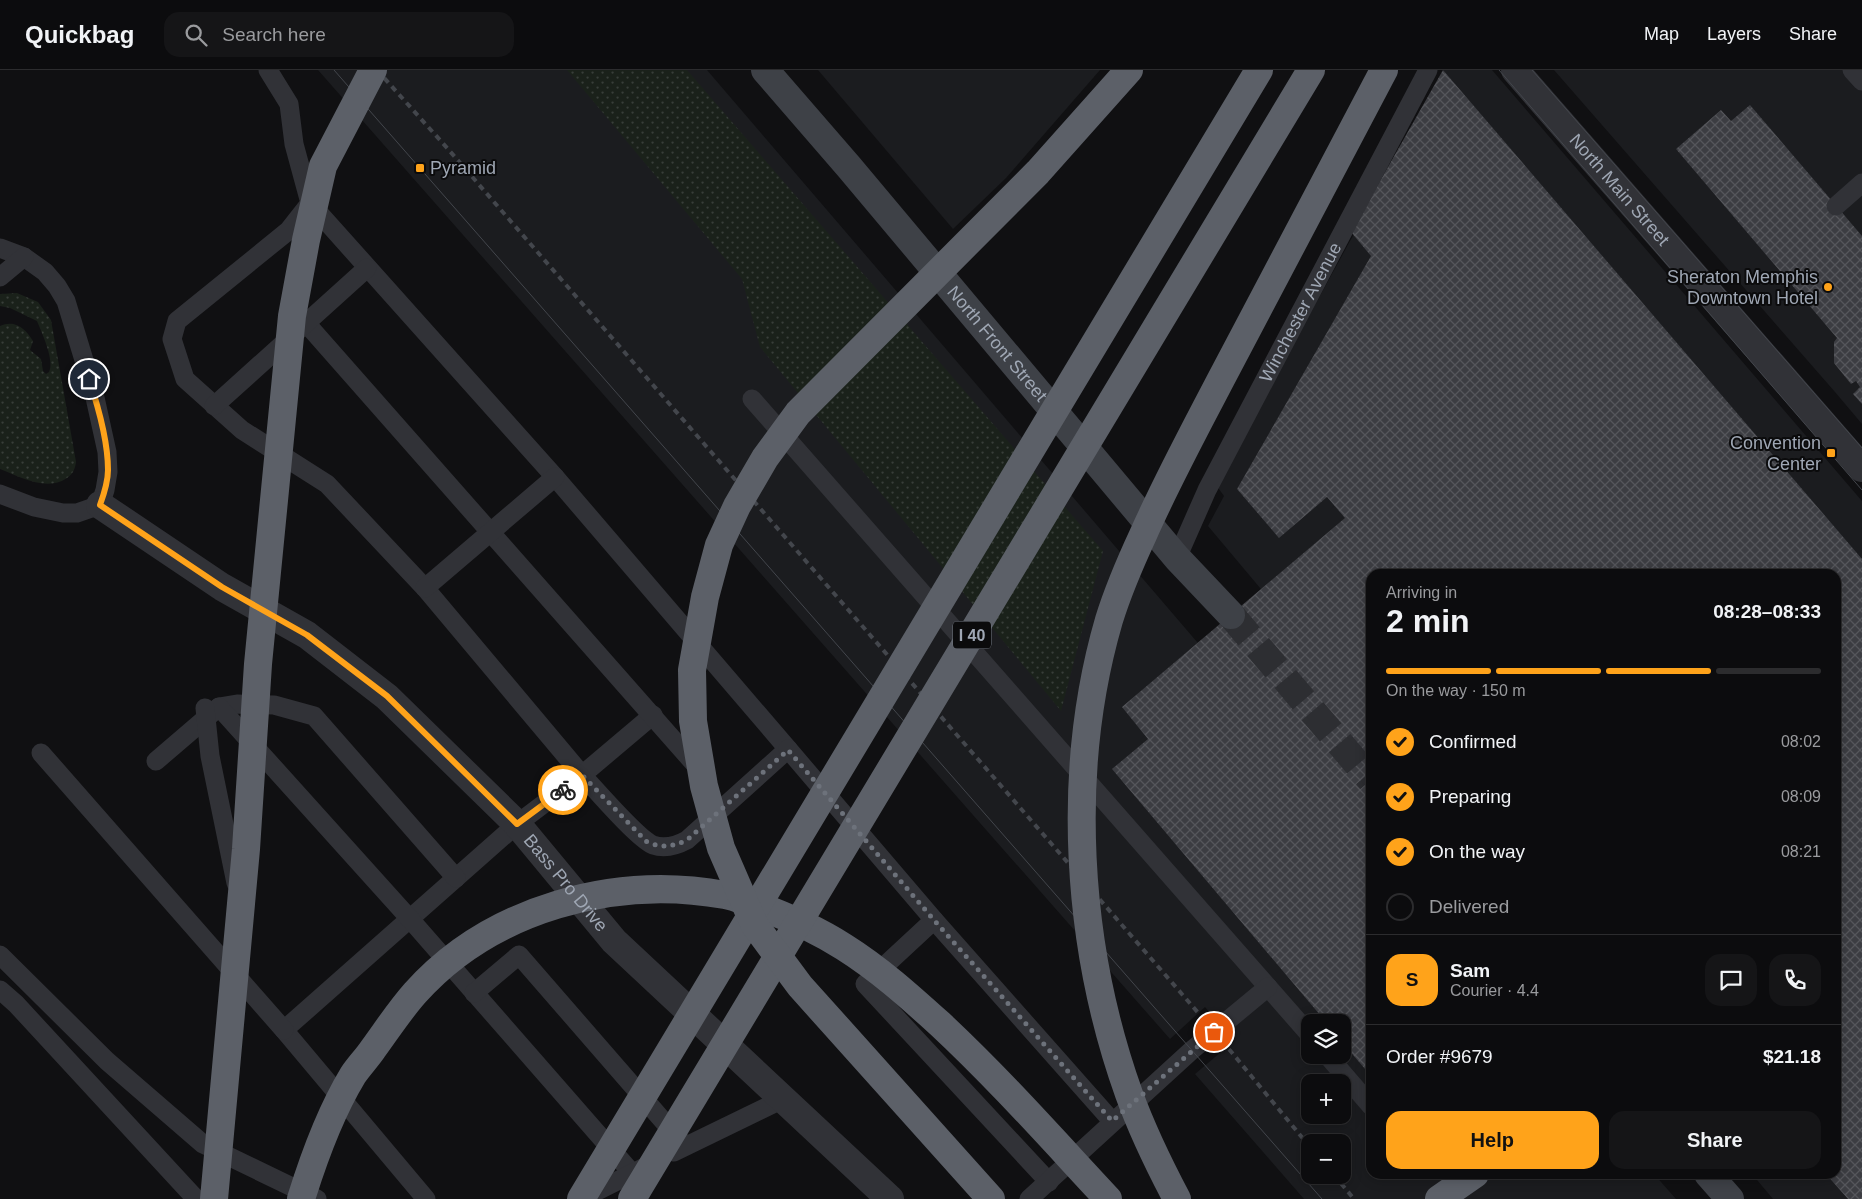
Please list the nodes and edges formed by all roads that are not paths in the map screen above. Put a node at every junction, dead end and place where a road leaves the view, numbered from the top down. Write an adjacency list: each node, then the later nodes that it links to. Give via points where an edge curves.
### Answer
1 (268, 70): 13 (lane, via 289,104 294,144)
2 (373, 70): 39 (highway, bridge, via 323,166 292,316 258,664)
3 (765, 70): 27 (street, North Front Street)
4 (1129, 70): 64 (highway, bridge, via 1038,172 798,413 765,458 719,545 705,597 692,670 693,721 704,786 721,848 754,924 800,986)
5 (1259, 70): 62 (highway, I 40, bridge)
6 (1311, 70): 56 (highway, I 40, bridge)
7 (1384, 70): 67 (highway, bridge, via 1165,486 1109,620 1088,717 1082,833 1087,907 1097,976 1129,1093 1156,1159)
8 (1428, 70): 27 (lane, Winchester Avenue, via 1207,490)
9 (1515, 70): 22 (street, North Main Street)
10 (1852, 70): 11 (lane)
11 (1862, 81)
12 (1862, 183): 14 (lane)
13 (310, 203): 17 (lane); 21 (lane, via 288,231 177,321 172,339 185,379)
14 (1836, 206)
15 (0, 248): 16 (lane)
16 (24, 257): 18 (lane); 25 (lane, via 45,272 66,301 94,393 107,452 108,472)
17 (367, 268): 19 (lane); 23 (lane)
18 (0, 277)
19 (306, 323): 21 (lane); 26 (lane)
20 (752, 399): 43 (lane)
21 (214, 406): 28 (lane, via 242,430 327,484)
22 (1862, 468)
23 (556, 477): 26 (lane); 32 (lane)
24 (0, 494): 25 (lane, via 34,507 63,513)
25 (100, 505): 37 (street, Bass Pro Drive, via 222,587 307,635 387,696)
26 (490, 532): 28 (lane); 31 (lane)
27 (1177, 558): 29 (street, North Front Street)
28 (424, 588): 35 (lane)
29 (1231, 615)
30 (212, 707): 34 (lane); 38 (lane, via 274,705 314,716); 39 (lane, bridge, via 210,756); 40 (lane)
31 (653, 715): 35 (lane); 36 (lane)
32 (788, 750): 36 (lane); 41 (lane)
33 (41, 752): 47 (lane)
34 (156, 761)
35 (582, 775): 36 (lane, via 640,836 655,846 677,845 687,840); 37 (lane)
36 (728, 804)
37 (517, 824): 38 (lane); 49 (street, Bass Pro Drive, via 614,941)
38 (456, 878): 40 (lane)
39 (240, 905): 58 (highway, bridge)
40 (410, 919): 45 (lane); 47 (lane)
41 (934, 920): 51 (lane); 55 (lane, via 865,984)
42 (0, 955): 60 (lane, via 106,1061 203,1144)
43 (1268, 986): 46 (lane); 51 (lane)
44 (0, 990): 57 (lane)
45 (474, 993): 52 (lane, via 519,955); 56 (lane)
46 (1301, 1024)
47 (284, 1030): 61 (lane)
48 (1335, 1064): 50 (lane)
49 (783, 1099): 52 (lane); 63 (street, Bass Pro Drive)
50 (1366, 1100)
51 (1112, 1121): 55 (lane)
52 (685, 1146): 56 (lane)
53 (1468, 1179): 68 (highway)
54 (1712, 1179): 69 (street)
55 (1048, 1182): 65 (lane)
56 (632, 1186): 62 (lane)
57 (196, 1199)
58 (214, 1199)
59 (301, 1199): 66 (highway, bridge, via 312,1165 354,1074 392,1021 441,968 478,940 551,906 588,896 637,889 728,895 792,918 843,946 898,985 974,1056)
60 (317, 1199)
61 (426, 1199)
62 (581, 1199)
63 (890, 1199)
64 (992, 1199)
65 (1028, 1199)
66 (1108, 1199)
67 (1177, 1199)
68 (1439, 1199)
69 (1730, 1199)

